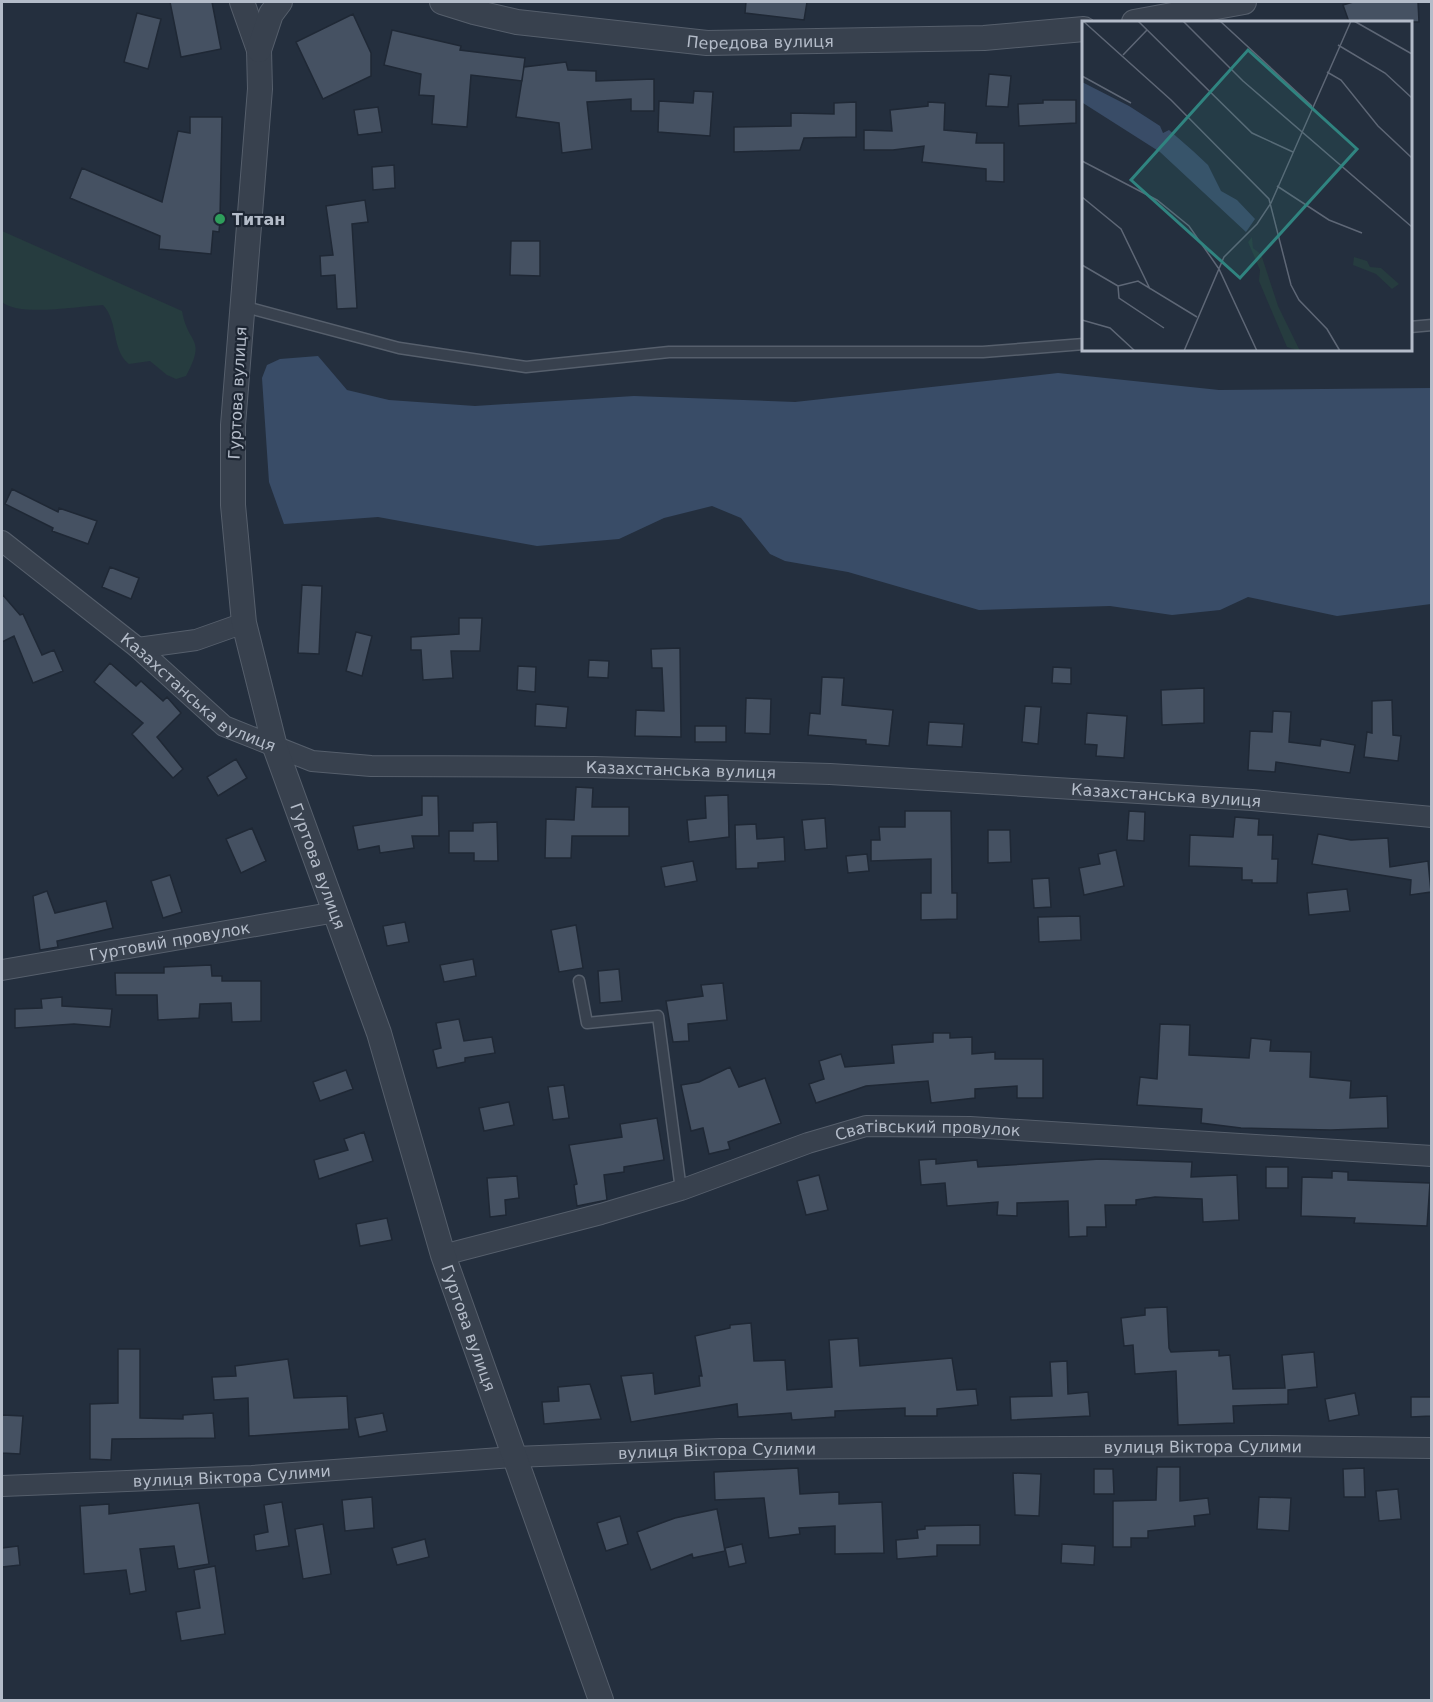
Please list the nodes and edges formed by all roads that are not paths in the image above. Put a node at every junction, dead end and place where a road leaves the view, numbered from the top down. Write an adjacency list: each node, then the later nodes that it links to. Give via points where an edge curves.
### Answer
1 (243, 2): 7 (street, Гуртова вулиця)
2 (280, 2): 7 (street, via 271,14)
3 (442, 2): 6 (street, Передова вулиця, via 517,22 707,43 984,38)
4 (1244, 2): 5 (street)
5 (1140, 21)
6 (1082, 29)
7 (259, 50): 8 (street, Гуртова вулиця, via 260,89)
8 (242, 306): 11 (lane, via 399,348 526,367 669,352 983,352); 13 (street, Гуртова вулиця, via 233,425 233,505)
9 (1431, 325): 10 (lane)
10 (1412, 327)
11 (1082, 344)
12 (2, 541): 14 (street, Казахстанська вулиця)
13 (244, 623): 14 (street, via 196,640); 15 (street, Гуртова вулиця)
14 (138, 648): 15 (street, Казахстанська вулиця, via 224,726)
15 (275, 747): 16 (street, Казахстанська вулиця, via 312,761 371,766 831,774 1252,800); 17 (street, Гуртова вулиця)
16 (1431, 817)
17 (336, 912): 18 (street, Гуртовий провулок); 22 (street, Гуртова вулиця, via 379,1033)
18 (2, 970)
19 (579, 981): 21 (lane, via 587,1023 658,1016)
20 (1431, 1156): 21 (street, Сватівський провулок, via 970,1127 866,1126)
21 (681, 1190): 22 (street, Сватівський провулок)
22 (444, 1255): 24 (street, Гуртова вулиця)
23 (1431, 1448): 24 (street, вулиця Віктора Сулими, via 732,1449)
24 (514, 1457): 25 (street, вулиця Віктора Сулими, via 252,1476); 26 (street, Гуртова вулиця)
25 (2, 1486)
26 (602, 1701)

